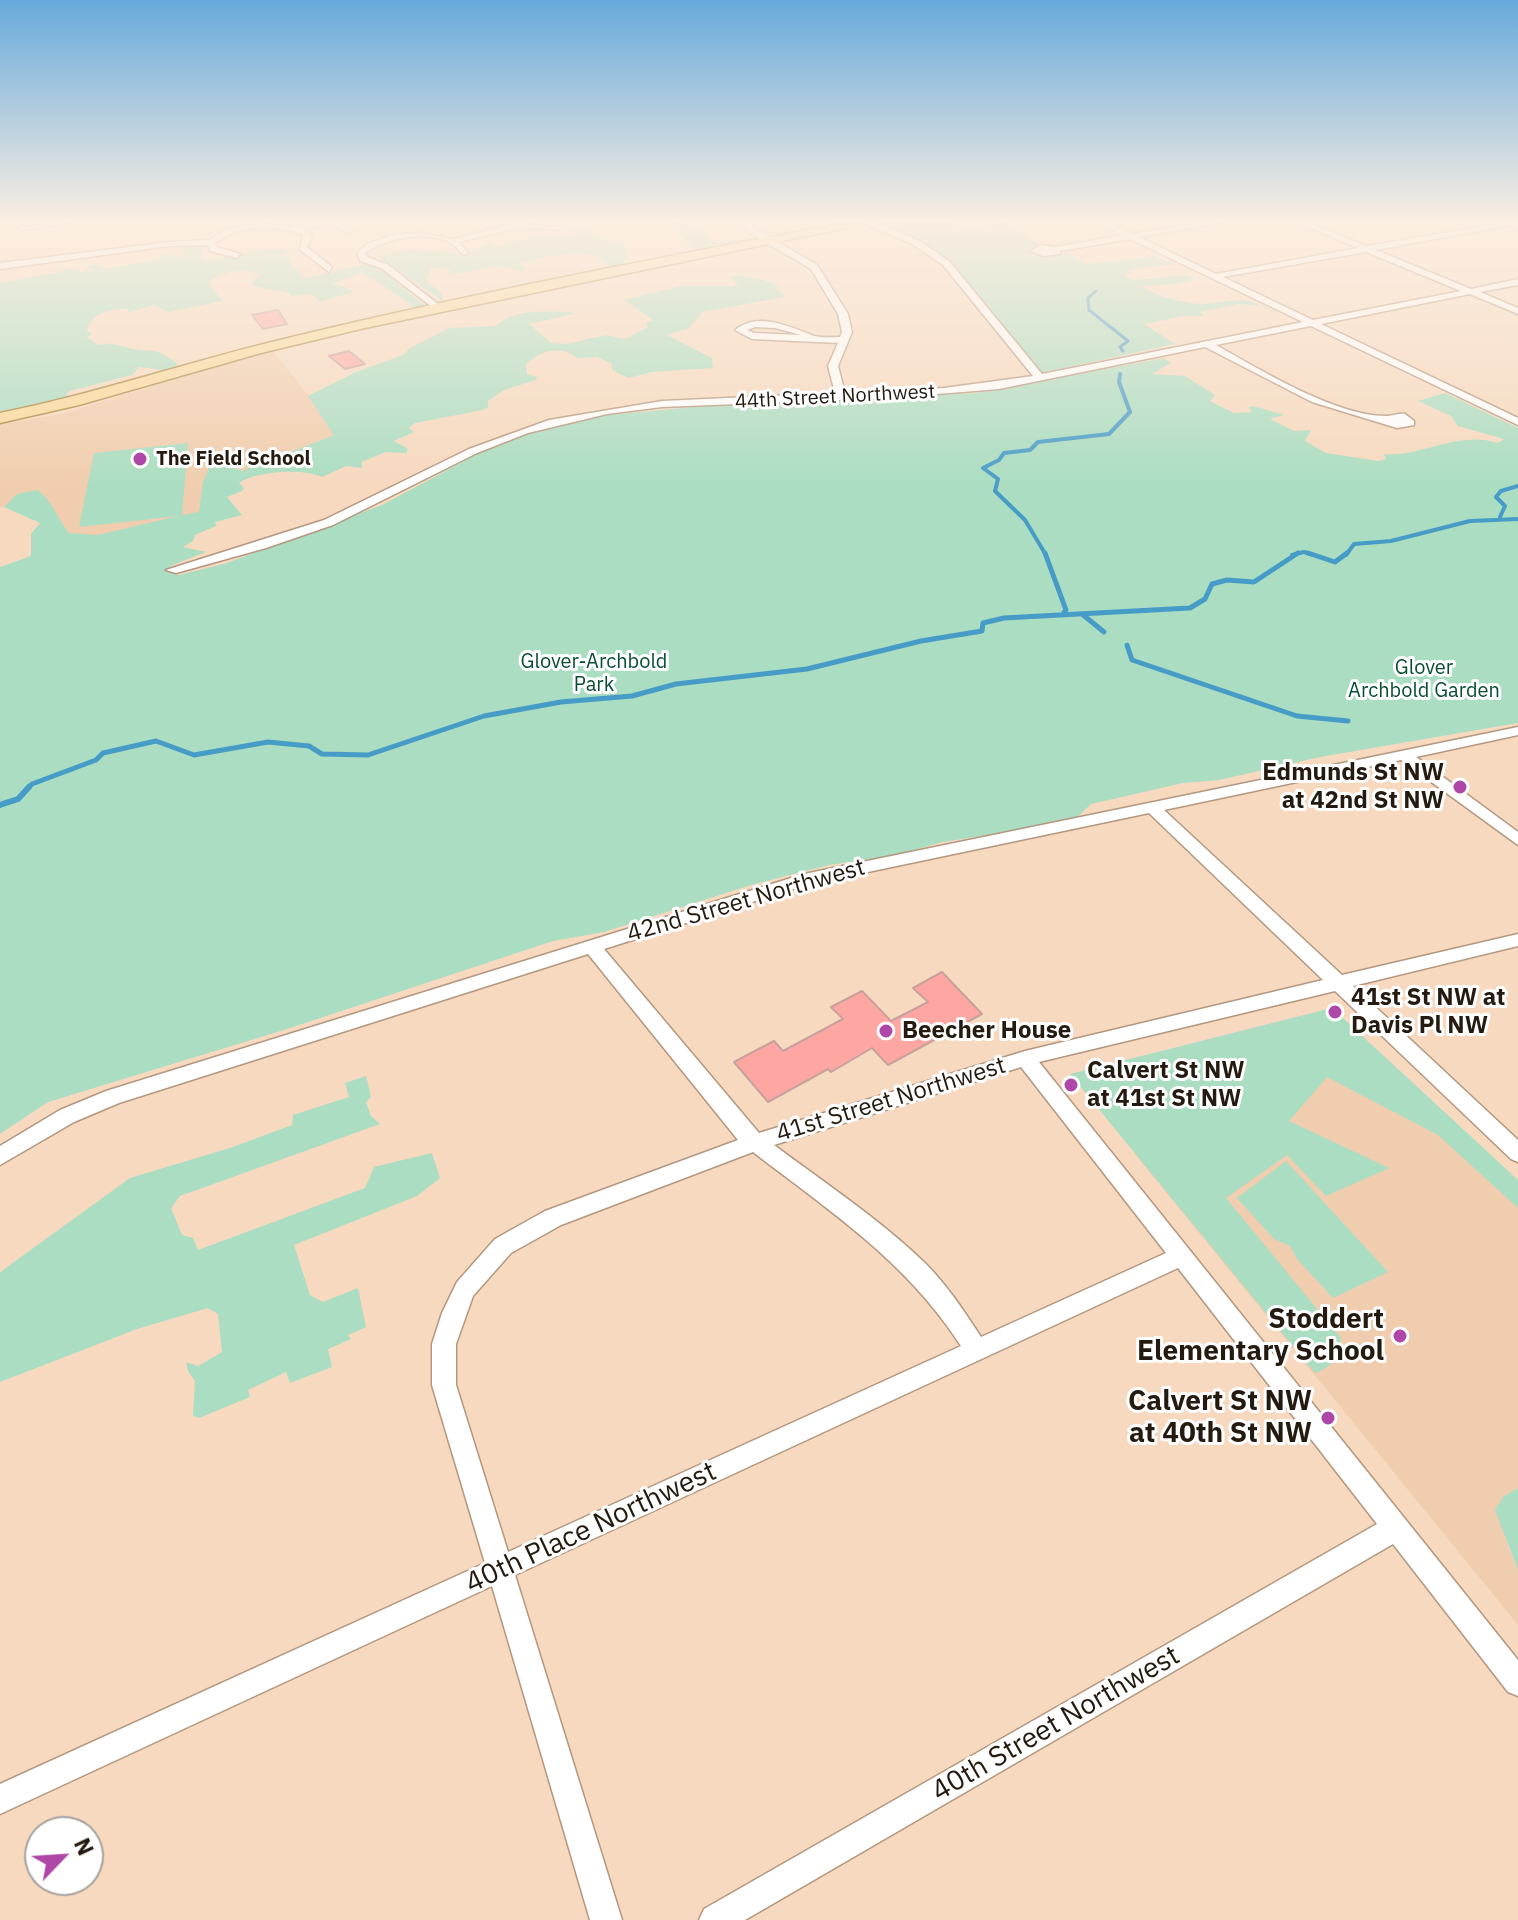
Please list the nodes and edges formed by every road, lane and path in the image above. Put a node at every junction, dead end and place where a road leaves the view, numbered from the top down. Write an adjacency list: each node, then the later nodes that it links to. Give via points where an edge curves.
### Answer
1 (421, 311): 12 (main road)
2 (840, 311): 8 (street)
3 (985, 311): 10 (street)
4 (1288, 311): 6 (street)
5 (1377, 311): 6 (street, 44th Street Northwest)
6 (1314, 323): 9 (street, 44th Street Northwest); 14 (street)
7 (810, 336): 7 (street, via 761,324 740,330 752,336); 8 (street)
8 (844, 340): 11 (street, via 833,366)
9 (1208, 345): 10 (street, 44th Street Northwest); 13 (street, via 1321,405)
10 (1041, 379): 11 (street, 44th Street Northwest, via 958,391)
11 (841, 397): 15 (street, 44th Street Northwest, via 653,406 556,421 467,451 322,525)
12 (0, 418)
13 (1386, 419)
14 (1518, 422)
15 (172, 570)
16 (1518, 731): 17 (street, 42nd Street Northwest)
17 (1404, 755): 18 (street, 42nd Street Northwest); 19 (street)
18 (1153, 808): 21 (street, 42nd Street Northwest, via 812,877); 22 (street)
19 (1518, 840)
20 (1518, 940): 22 (street, 41st Street Northwest)
21 (590, 945): 24 (street); 26 (street, 42nd Street Northwest, via 113,1097 67,1116)
22 (1338, 983): 23 (street, 41st Street Northwest); 25 (street)
23 (1025, 1058): 24 (street, 41st Street Northwest); 27 (street)
24 (754, 1143): 28 (street, via 919,1272); 30 (street, 41st Street Northwest, via 553,1218 511,1241 478,1271 453,1313 443,1373)
25 (1518, 1153)
26 (0, 1156)
27 (1181, 1256): 28 (street, 40th Place Northwest); 29 (street)
28 (977, 1350): 30 (street, 40th Place Northwest)
29 (1396, 1528): 31 (street); 34 (street, 40th Street Northwest)
30 (499, 1570): 32 (street, 40th Place Northwest); 33 (street, 41st Street Northwest)
31 (1518, 1682)
32 (0, 1799)
33 (606, 1920)
34 (715, 1920)

